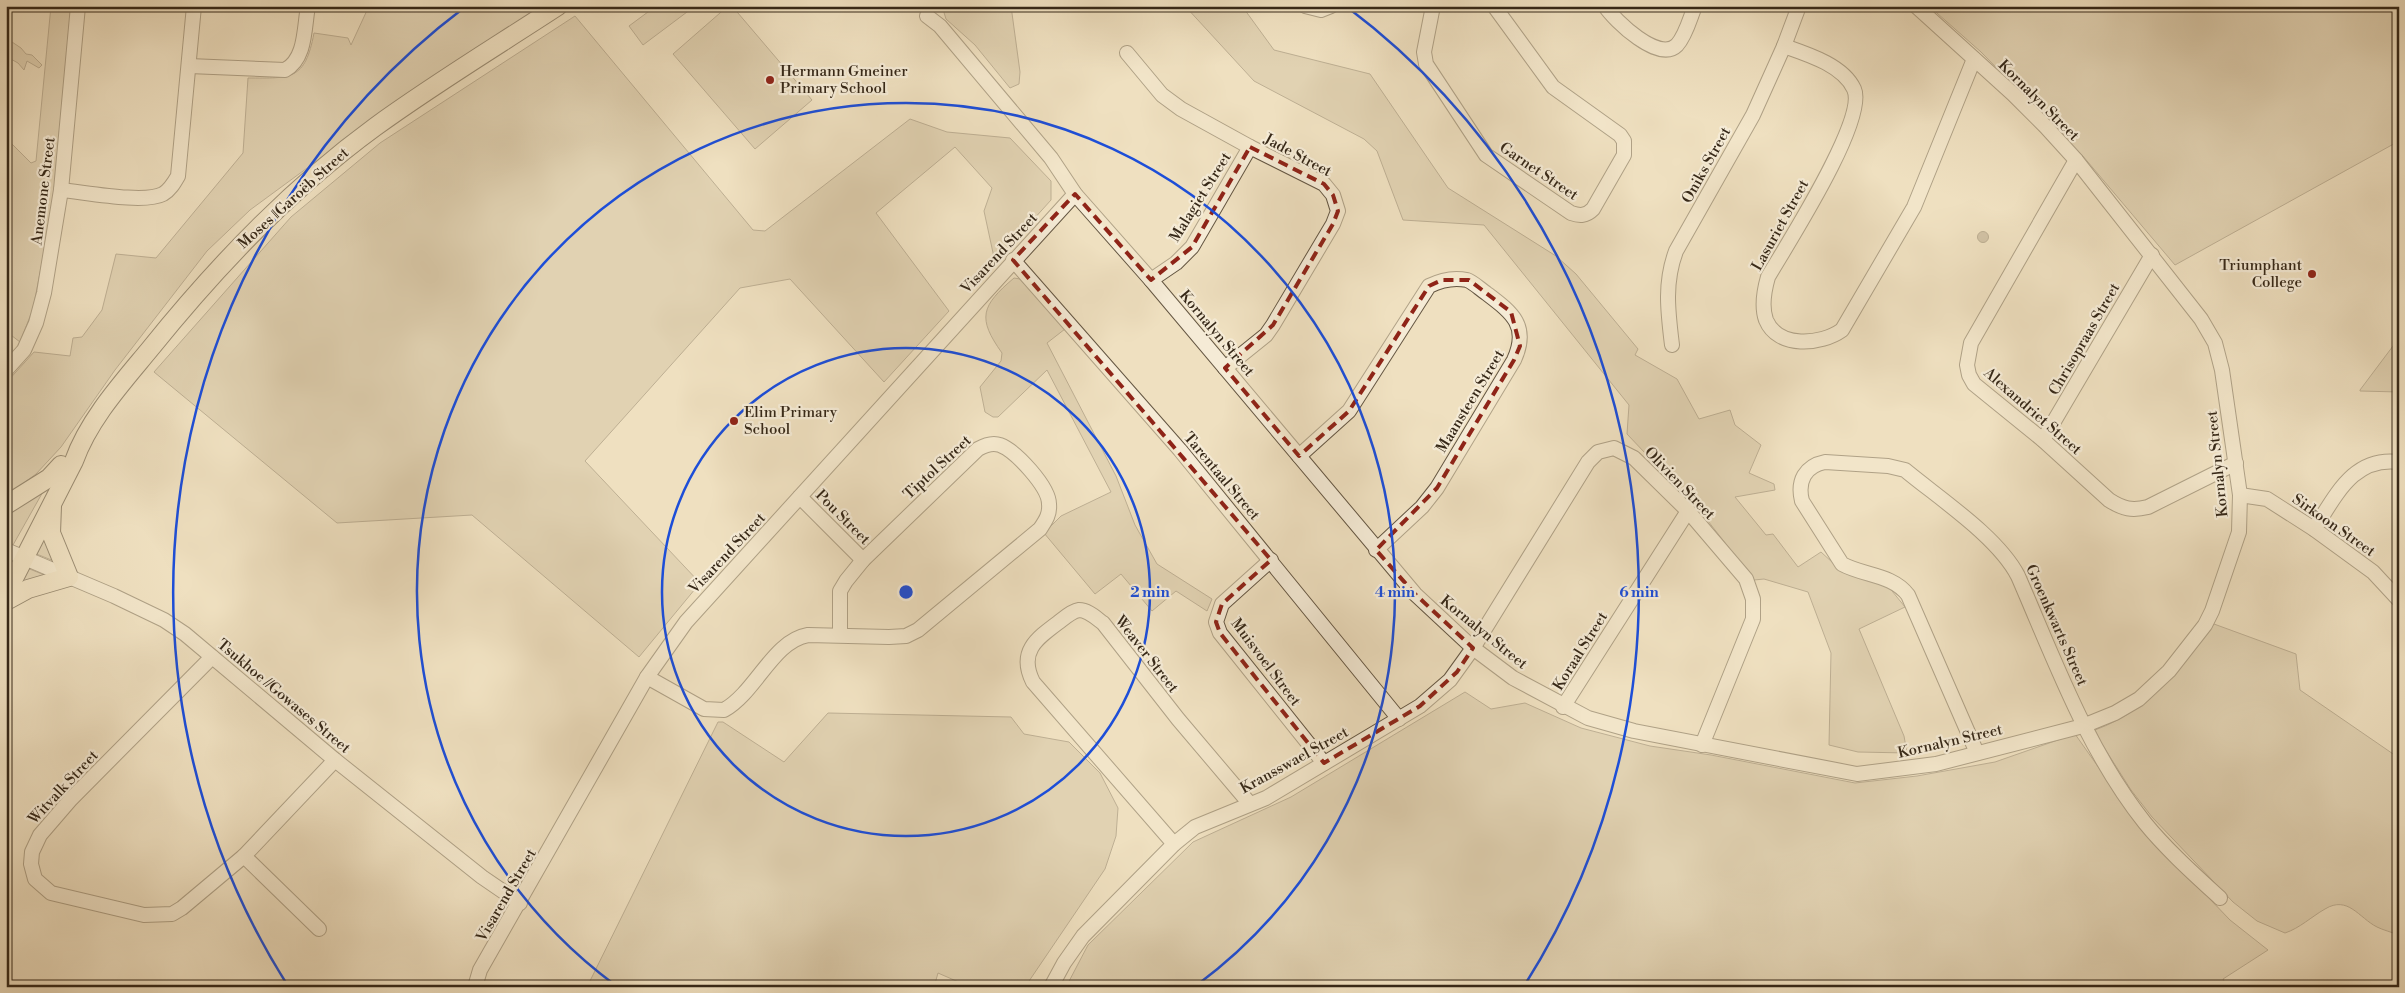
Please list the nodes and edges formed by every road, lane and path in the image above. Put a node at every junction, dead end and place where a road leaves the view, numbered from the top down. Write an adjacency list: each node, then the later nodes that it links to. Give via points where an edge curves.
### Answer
1 (78, 6): 20 (street, Anemone Street)
2 (194, 6): 17 (street)
3 (308, 6): 17 (street, via 299,58 293,66 285,70)
4 (558, 6): 29 (main road, Moses ǁGaroëb Street, via 376,127 264,222 174,318 112,397)
5 (1305, 6): 6 (street, via 1321,10)
6 (1331, 6)
7 (1433, 6): 8 (street, Garnet Street, via 1424,52 1426,64 1478,144 1493,162 1571,213 1588,214 1594,209 1624,155 1624,141 1553,87)
8 (1494, 6)
9 (1605, 6): 10 (street, via 1623,26 1662,50 1676,46)
10 (1695, 6)
11 (1799, 6): 14 (street, Oniks Street)
12 (1916, 6): 16 (street, Kornalyn Street)
13 (924, 11): 21 (street, Kornalyn Street, via 1045,151)
14 (1784, 46): 16 (street, Lasuriet Street, via 1830,65 1850,82 1856,103 1834,162 1768,277 1764,292 1765,314 1773,331 1805,342 1833,336 1842,330 1914,207); 25 (street, Oniks Street, via 1753,115 1676,251 1667,300)
15 (1127, 52): 18 (street, Jade Street, via 1162,95 1180,109)
16 (1974, 60): 19 (street, Kornalyn Street, via 2013,94)
17 (189, 66): 20 (street, via 178,176 171,188 148,198)
18 (1250, 148): 24 (street, Malagiet Street, via 1192,247); 26 (street, Jade Street, via 1324,184 1334,194 1338,211 1273,325)
19 (2076, 160): 22 (street, Kornalyn Street); 28 (street, Alexandriet Street, via 1968,352 1969,375 1974,384)
20 (62, 190): 27 (street, Anemone Street, via 36,323 24,350)
21 (1075, 194): 23 (street, Visarend Street); 24 (street, Kornalyn Street)
22 (2152, 255): 28 (street, Chrisopraas Street); 32 (street, Kornalyn Street, via 2193,306 2215,343)
23 (1013, 260): 35 (street, Visarend Street); 43 (street, Tarentaal Street, via 1180,450)
24 (1151, 280): 26 (street, Kornalyn Street)
25 (1672, 345)
26 (1225, 368): 30 (street, Kornalyn Street)
27 (6, 370)
28 (2043, 440): 32 (street, Alexandriet Street, via 2109,500 2129,510 2148,507)
29 (80, 445): 33 (main road, Moses ǁGaroëb Street); 36 (main road, Moses ǁGaroëb Street)
30 (1299, 456): 40 (street, Kornalyn Street); 40 (street, Maansteen Street, via 1349,411 1429,286 1442,280 1469,280 1511,312 1518,328 1520,346 1514,360 1437,488 1422,507)
31 (2399, 462): 39 (street, via 2383,461 2361,468 2341,488)
32 (2236, 463): 34 (street, Kornalyn Street)
33 (61, 466): 37 (main road, via 49,478); 41 (main road, Moses ǁGaroëb Street)
34 (2240, 495): 39 (street, Sirkoon Street, via 2266,499); 55 (street, Kornalyn Street, via 2241,515 2235,549 2205,625 2170,670 2139,700)
35 (800, 497): 42 (street, Pou Street); 52 (street, Visarend Street, via 686,622)
36 (52, 500): 41 (main road, Moses ǁGaroëb Street); 45 (main road, via 51,533)
37 (6, 505)
38 (1688, 511): 50 (street, Olivien Street, via 1625,451 1614,448 1598,452 1588,462); 53 (street, Koraal Street); 56 (street, Olivien Street, via 1746,579 1755,610)
39 (2314, 529): 47 (street, Sirkoon Street, via 2373,572)
40 (1376, 550): 50 (street, Kornalyn Street, via 1414,594)
41 (15, 553): 44 (main road, Moses ǁGaroëb Street); 45 (street, Tsukhoe //Gowases Street); 46 (main road, Moses ǁGaroëb Street)
42 (864, 560): 49 (street, Tiptol Street, via 840,591); 49 (street, Tiptol Street, via 986,444 1000,445 1013,453 1046,492 1050,502 1048,516 1040,529 918,630 906,636)
43 (1271, 560): 54 (street, Tarentaal Street); 59 (street, Muisvoel Street, via 1222,604 1216,622 1220,633)
44 (6, 572)
45 (69, 576): 48 (main road, via 28,589); 51 (street, Tsukhoe //Gowases Street, via 164,620)
46 (6, 594)
47 (2399, 600)
48 (6, 601)
49 (840, 635): 52 (street, Tiptol Street, via 798,636 744,694 724,710 704,709)
50 (1473, 648): 53 (street, Kornalyn Street, via 1513,678); 54 (street, Kransswael Street, via 1450,680 1420,706)
51 (212, 657): 58 (street, Tsukhoe //Gowases Street); 62 (street, Witvalk Street, via 71,799 40,835 32,852 31,864 35,879 50,893 144,916 157,916 172,914 182,908)
52 (647, 677): 64 (street, Visarend Street)
53 (1563, 707): 56 (street, Kornalyn Street, via 1613,726)
54 (1398, 719): 59 (street, Kransswael Street)
55 (2082, 726): 57 (street, Kornalyn Street); 57 (street, Groenkwarts Street, via 2018,576 2010,560 1996,545 1905,470 1879,465 1816,464 1801,480 1802,501 1842,564 1891,580 1908,595); 63 (street, via 2145,823)
56 (1702, 745): 57 (street, Kornalyn Street, via 1857,774 1936,764)
57 (1976, 753)
58 (335, 760): 62 (street, Witvalk Street); 64 (street, Tsukhoe //Gowases Street, via 482,877)
59 (1324, 764): 60 (street, Kransswael Street)
60 (1250, 804): 61 (street, Kransswael Street, via 1195,826); 61 (street, Weaver Street, via 1103,623 1079,610 1068,615 1041,635 1029,651 1028,672 1033,682)
61 (1174, 844): 67 (street, Kransswael Street, via 1082,936)
62 (244, 856): 65 (street)
63 (2220, 898)
64 (520, 903): 66 (street, Visarend Street, via 480,970)
65 (320, 929)
66 (475, 987)
67 (1051, 987)

